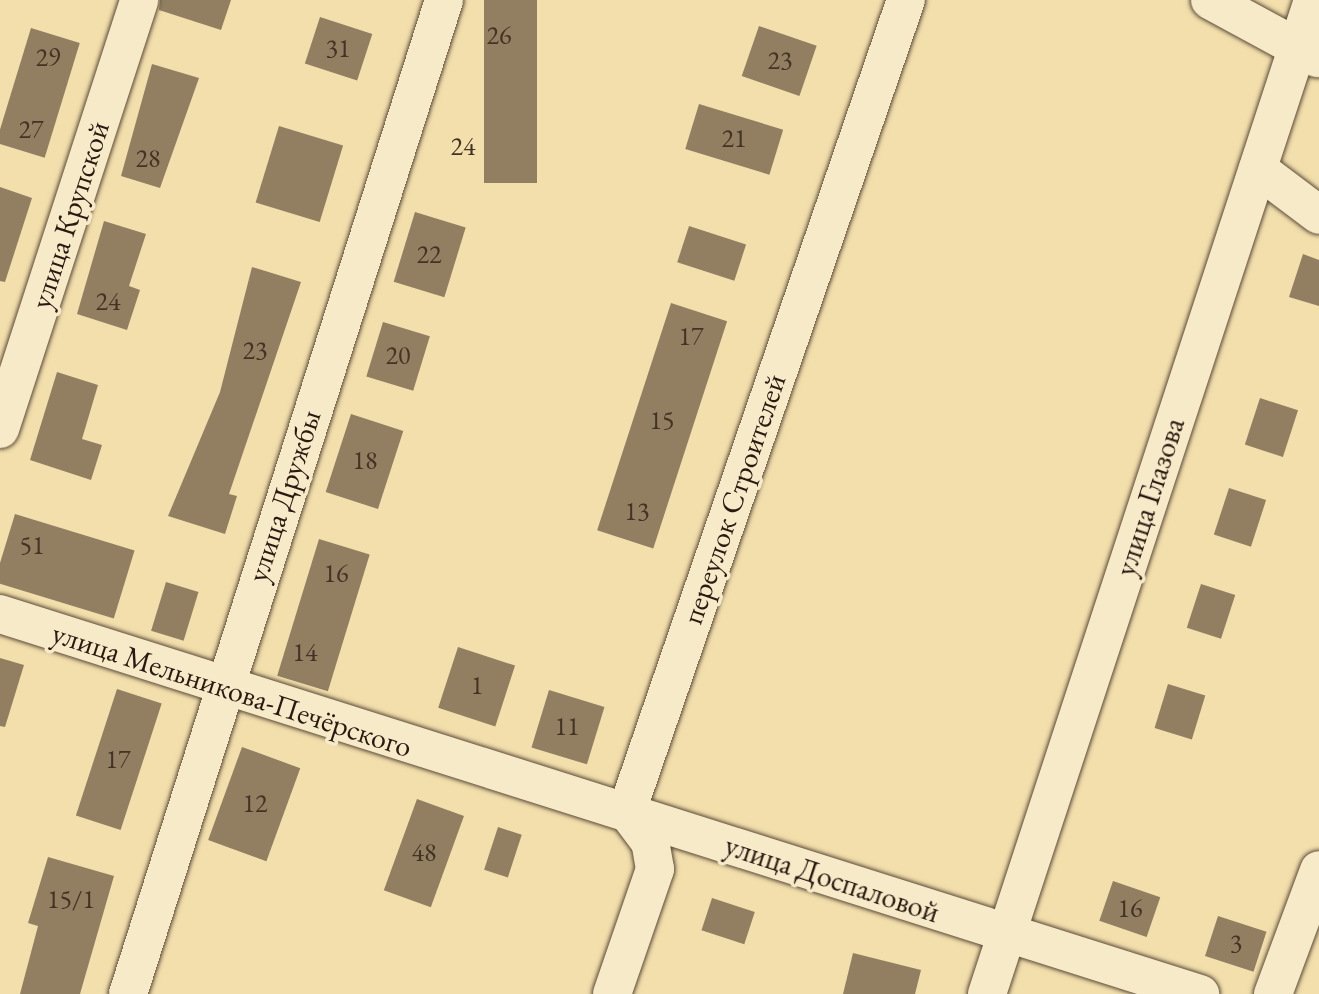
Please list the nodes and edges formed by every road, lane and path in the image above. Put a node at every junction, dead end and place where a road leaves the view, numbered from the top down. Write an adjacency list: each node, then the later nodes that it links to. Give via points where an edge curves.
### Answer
1 (139, 0): 9 (street, улица Крупской)
2 (444, 0): 11 (street, улица Дружбы)
3 (906, 0): 13 (street, переулок Строителей)
4 (1210, 0): 6 (street)
5 (1313, 0): 6 (street, улица Глазова)
6 (1309, 53): 7 (street, улица Глазова)
7 (1258, 169): 8 (street); 15 (street, улица Глазова)
8 (1319, 215)
9 (0, 429)
10 (0, 614): 11 (street, улица Мельникова-Печёрского)
11 (222, 687): 12 (street, улица Мельникова-Печёрского); 16 (street, улица Дружбы)
12 (463, 766): 13 (street, улица Доспаловой)
13 (627, 811): 15 (street, улица Доспаловой); 17 (street, via 650,842 655,869)
14 (1319, 870): 20 (street)
15 (1006, 936): 18 (street, улица Глазова); 19 (street, улица Доспаловой)
16 (128, 994)
17 (612, 994)
18 (987, 994)
19 (1200, 994)
20 (1273, 994)

